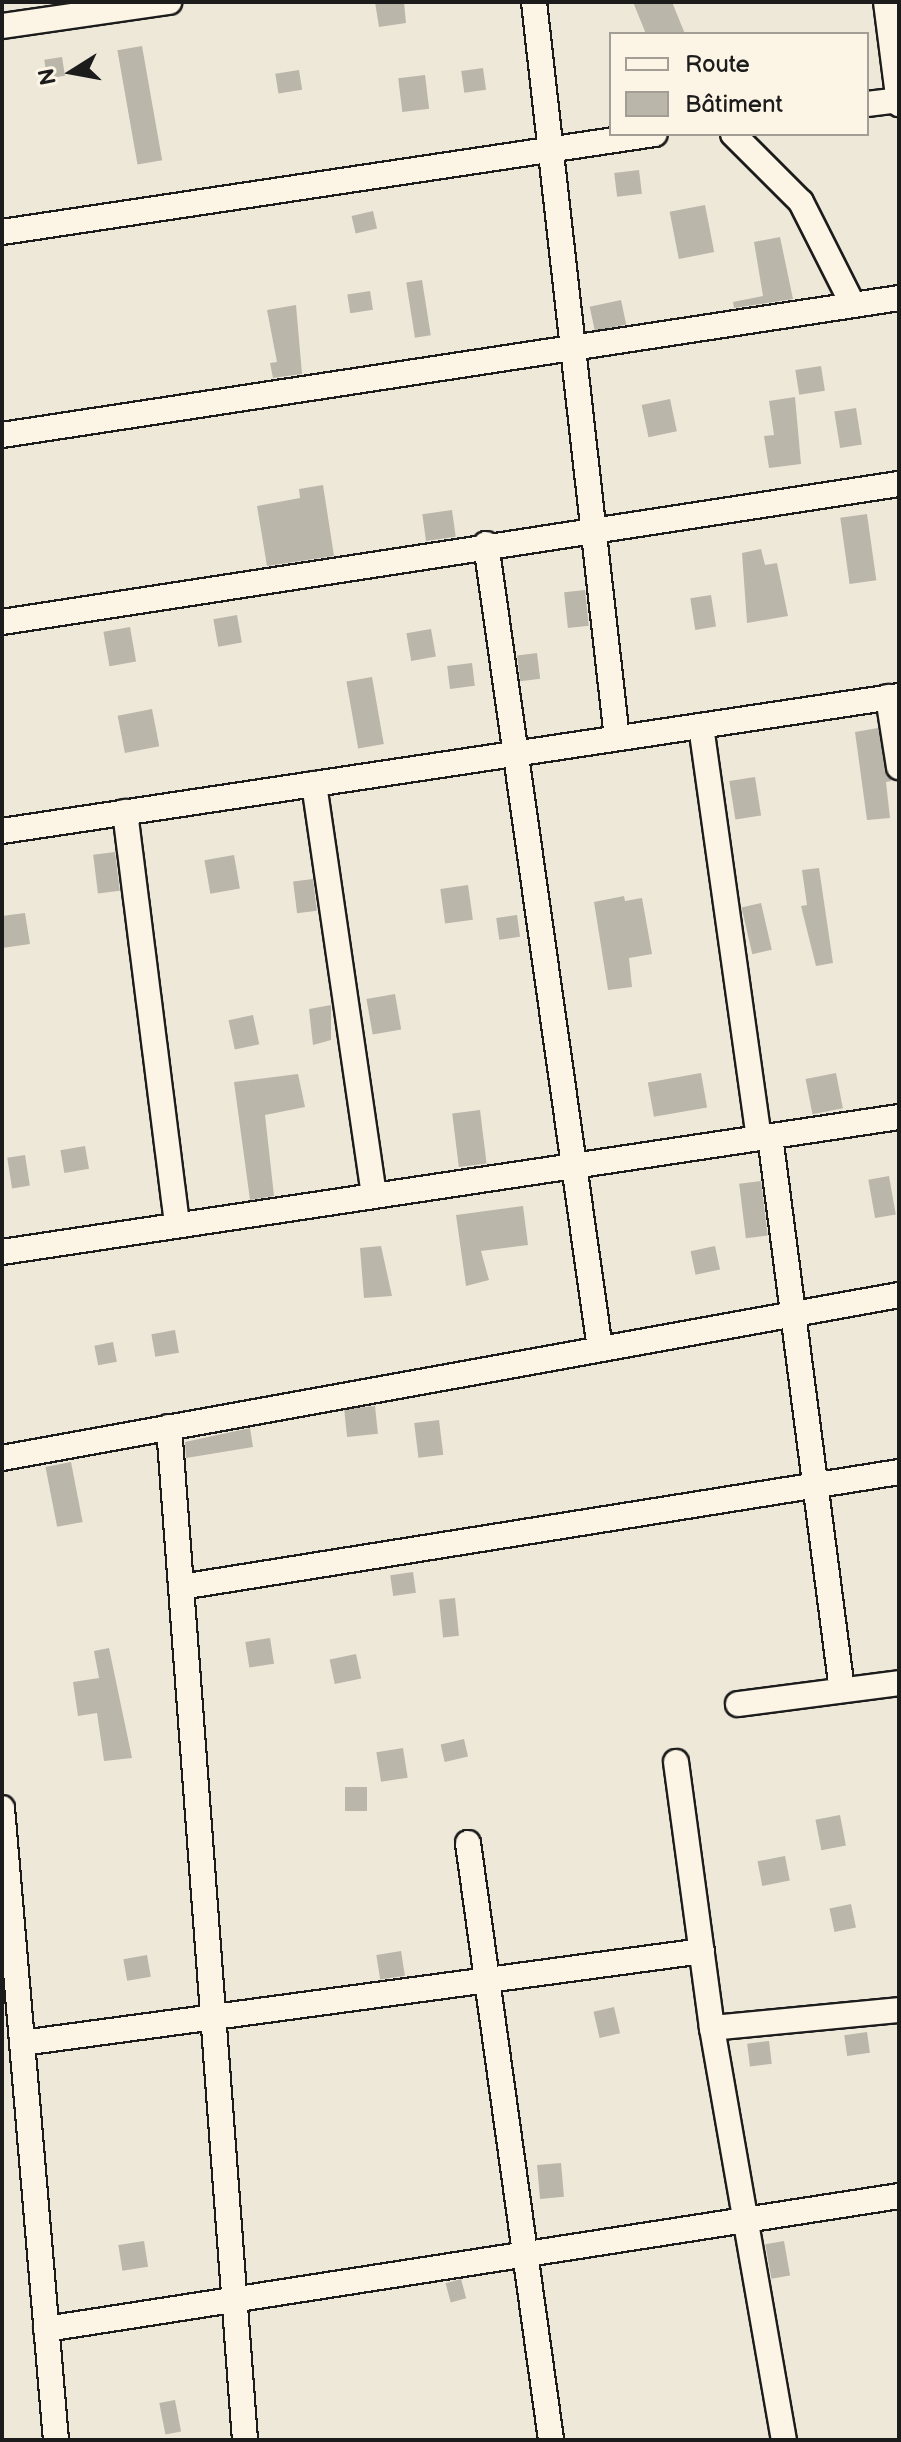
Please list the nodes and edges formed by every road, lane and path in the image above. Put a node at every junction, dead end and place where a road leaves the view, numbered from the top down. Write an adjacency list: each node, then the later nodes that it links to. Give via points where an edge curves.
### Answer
1 (169, 2): 4 (street)
2 (534, 2): 9 (street)
3 (886, 2): 5 (street)
4 (2, 26)
5 (899, 101): 6 (street)
6 (869, 104)
7 (640, 136): 9 (street)
8 (735, 136): 12 (street, via 801,202)
9 (550, 148): 10 (street); 13 (street)
10 (2, 232)
11 (899, 298): 12 (street)
12 (853, 305): 13 (street)
13 (573, 349): 14 (street); 16 (street)
14 (2, 435)
15 (899, 484): 16 (street)
16 (593, 527): 17 (street); 21 (street)
17 (486, 544): 18 (street); 22 (street)
18 (2, 622)
19 (894, 697): 20 (street); 23 (street)
20 (701, 726): 21 (street); 28 (street)
21 (617, 738): 22 (street)
22 (516, 754): 24 (street); 29 (street)
23 (899, 767)
24 (314, 784): 25 (street); 30 (street)
25 (125, 812): 26 (street); 31 (street)
26 (2, 831)
27 (899, 1117): 28 (street)
28 (764, 1137): 29 (street); 34 (street)
29 (574, 1166): 30 (street); 35 (street)
30 (374, 1195): 31 (street)
31 (177, 1225): 32 (street)
32 (2, 1252)
33 (899, 1295): 34 (street)
34 (795, 1314): 35 (street); 39 (street)
35 (600, 1349): 36 (street)
36 (169, 1427): 37 (street); 40 (street)
37 (2, 1458)
38 (899, 1472): 39 (street)
39 (816, 1483): 40 (street); 42 (street)
40 (181, 1587): 50 (street)
41 (899, 1683): 42 (street)
42 (842, 1690): 43 (street)
43 (738, 1704)
44 (676, 1762): 47 (street)
45 (2, 1808): 52 (street)
46 (468, 1843): 48 (street)
47 (702, 1951): 48 (street); 51 (street)
48 (486, 1982): 50 (street); 55 (street)
49 (899, 2010): 51 (street)
50 (212, 2018): 52 (street); 56 (street)
51 (712, 2028): 54 (street)
52 (22, 2043): 57 (street)
53 (899, 2196): 54 (street)
54 (746, 2220): 55 (street); 61 (street)
55 (522, 2254): 56 (street); 60 (street)
56 (232, 2298): 57 (street); 59 (street)
57 (46, 2329): 58 (street)
58 (56, 2440)
59 (245, 2440)
60 (551, 2440)
61 (784, 2440)

